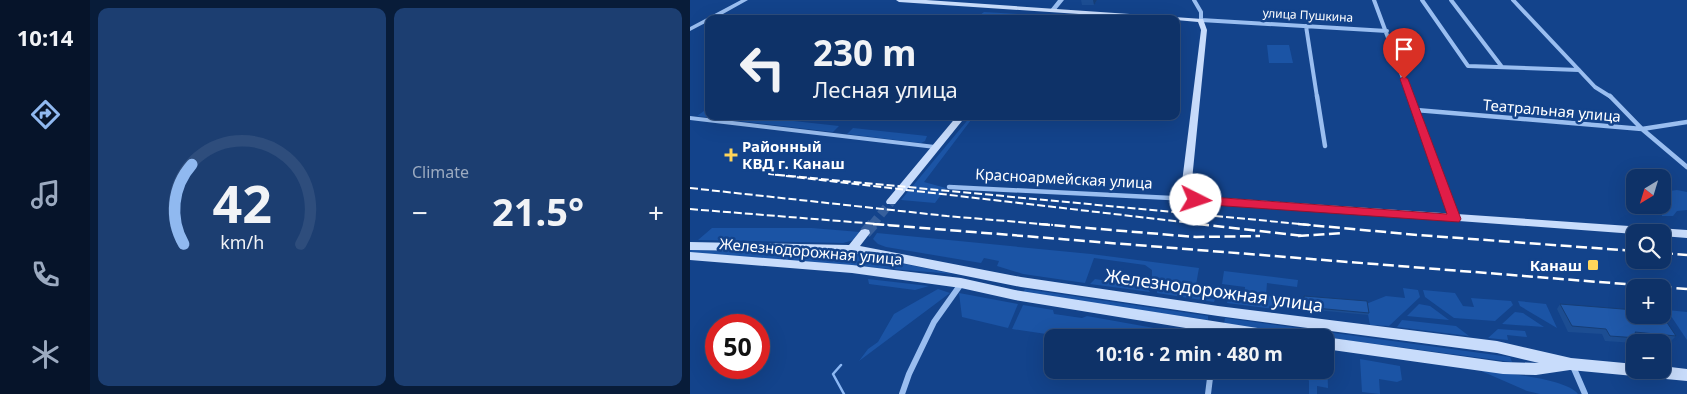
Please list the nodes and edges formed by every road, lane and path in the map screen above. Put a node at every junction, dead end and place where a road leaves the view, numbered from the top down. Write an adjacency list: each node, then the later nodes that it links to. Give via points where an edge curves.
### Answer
1 (745, 0): 10 (street)
2 (899, 0): 9 (main road, улица Пушкина)
3 (1061, 0): 9 (street)
4 (1194, 0): 14 (street, via 1201,12)
5 (1374, 0): 18 (street)
6 (1422, 0): 19 (street, via 1468,66)
7 (1451, 0): 19 (street)
8 (1513, 0): 20 (street)
9 (1053, 10): 11 (main road); 12 (street, улица Пушкина)
10 (717, 15)
11 (1049, 15)
12 (1133, 15)
13 (1180, 18): 14 (main road, улица Пушкина)
14 (1201, 20): 16 (street, улица Пушкина); 32 (main road, via 1204,30)
15 (705, 21): 17 (street)
16 (1306, 26): 18 (street, улица Пушкина); 28 (street)
17 (690, 29)
18 (1387, 31): 21 (street)
19 (1502, 67): 20 (street)
20 (1580, 70): 27 (street)
21 (1416, 110): 27 (street, Театральная улица); 35 (street)
22 (690, 118): 23 (street)
23 (705, 120)
24 (707, 120): 29 (street)
25 (959, 120): 29 (main road)
26 (1687, 122): 27 (street, Театральная улица)
27 (1642, 128): 30 (street)
28 (1325, 146)
29 (935, 147): 34 (main road)
30 (1687, 167)
31 (949, 186): 33 (street, Красноармейская улица)
32 (1189, 195): 33 (street); 33 (street, Красноармейская улица); 35 (main road, Красноармейская улица)
33 (1169, 198)
34 (891, 202)
35 (1455, 219): 37 (main road, Красноармейская улица)
36 (866, 233): 39 (main road, Железнодорожная улица)
37 (1687, 234)
38 (690, 246): 39 (main road, Железнодорожная улица)
39 (852, 249): 42 (main road, Железнодорожная улица, via 1021,282)
40 (690, 256): 41 (main road, Железнодорожная улица, via 852,269)
41 (961, 283): 43 (main road, Железнодорожная улица); 51 (street, via 934,322)
42 (1218, 311): 44 (main road); 46 (main road, Железнодорожная улица, via 1497,347)
43 (1194, 329)
44 (1216, 329)
45 (1334, 344): 46 (main road, Железнодорожная улица, via 1503,368 1536,369)
46 (1572, 364): 47 (main road, Железнодорожная улица); 53 (street)
47 (1626, 369)
48 (1671, 373): 49 (main road, Железнодорожная улица)
49 (1687, 375)
50 (1210, 379): 52 (street)
51 (902, 394)
52 (1208, 394)
53 (1586, 394)

